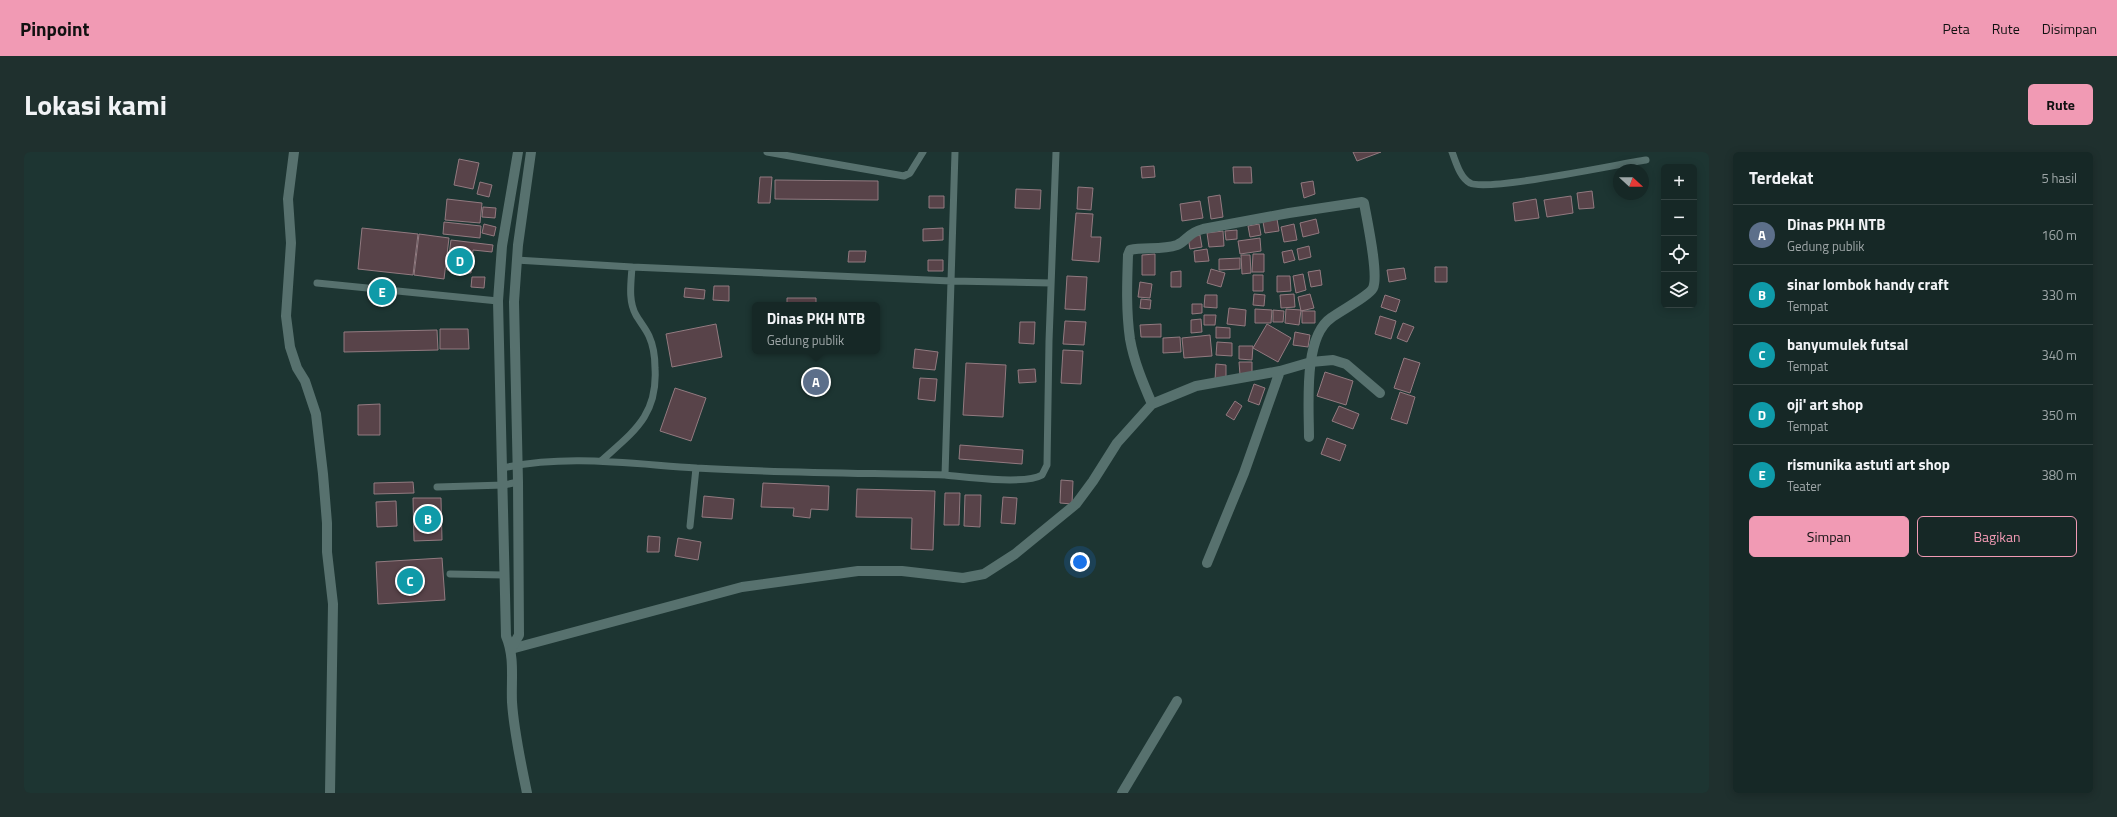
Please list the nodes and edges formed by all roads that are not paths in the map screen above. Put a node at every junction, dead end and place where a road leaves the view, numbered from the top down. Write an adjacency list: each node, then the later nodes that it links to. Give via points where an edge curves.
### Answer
1 (294, 152): 38 (street, via 288,199 291,243 286,316 290,347 316,414 323,474 333,604)
2 (518, 152): 12 (street)
3 (531, 152): 11 (street)
4 (767, 152): 9 (lane)
5 (923, 152): 9 (lane, via 910,172 904,176)
6 (955, 152): 15 (lane)
7 (1056, 152): 17 (lane)
8 (1452, 152): 10 (lane, via 1464,179 1470,184 1508,183)
9 (781, 153)
10 (1646, 160)
11 (518, 245): 12 (street); 13 (street)
12 (502, 246): 18 (street)
13 (516, 260): 14 (lane); 25 (street, via 515,368)
14 (632, 267): 15 (lane); 24 (lane, via 631,302 634,313 654,348 654,395 641,423)
15 (951, 281): 17 (lane); 28 (lane)
16 (317, 283): 18 (lane)
17 (1051, 283): 28 (lane, via 1047,465 1044,473 1030,480)
18 (498, 301): 26 (street)
19 (1311, 362): 20 (street); 21 (street, via 1333,360 1346,364); 22 (street, via 1321,327 1348,306 1368,296 1373,288 1374,267 1362,202 1203,229 1191,233 1174,246 1130,250 1127,314 1130,340 1138,370); 23 (street)
20 (1280, 371): 22 (street, via 1196,386); 33 (street, via 1244,473)
21 (1380, 393)
22 (1152, 404): 36 (street, via 1117,442 1076,504 1016,554 984,574 962,578 902,571 858,572 742,587)
23 (1309, 437)
24 (601, 461): 25 (lane); 27 (lane)
25 (518, 465): 26 (lane); 29 (street)
26 (503, 468): 30 (street)
27 (696, 468): 28 (lane); 32 (lane)
28 (945, 474)
29 (518, 482): 30 (lane); 36 (street, via 519,635)
30 (504, 485): 31 (lane); 35 (street)
31 (437, 487)
32 (690, 526)
33 (1207, 563)
34 (450, 574): 35 (lane)
35 (504, 575): 36 (street, via 506,636)
36 (511, 649): 39 (street, via 512,703)
37 (1177, 701): 40 (street)
38 (330, 793)
39 (527, 793)
40 (1122, 793)

